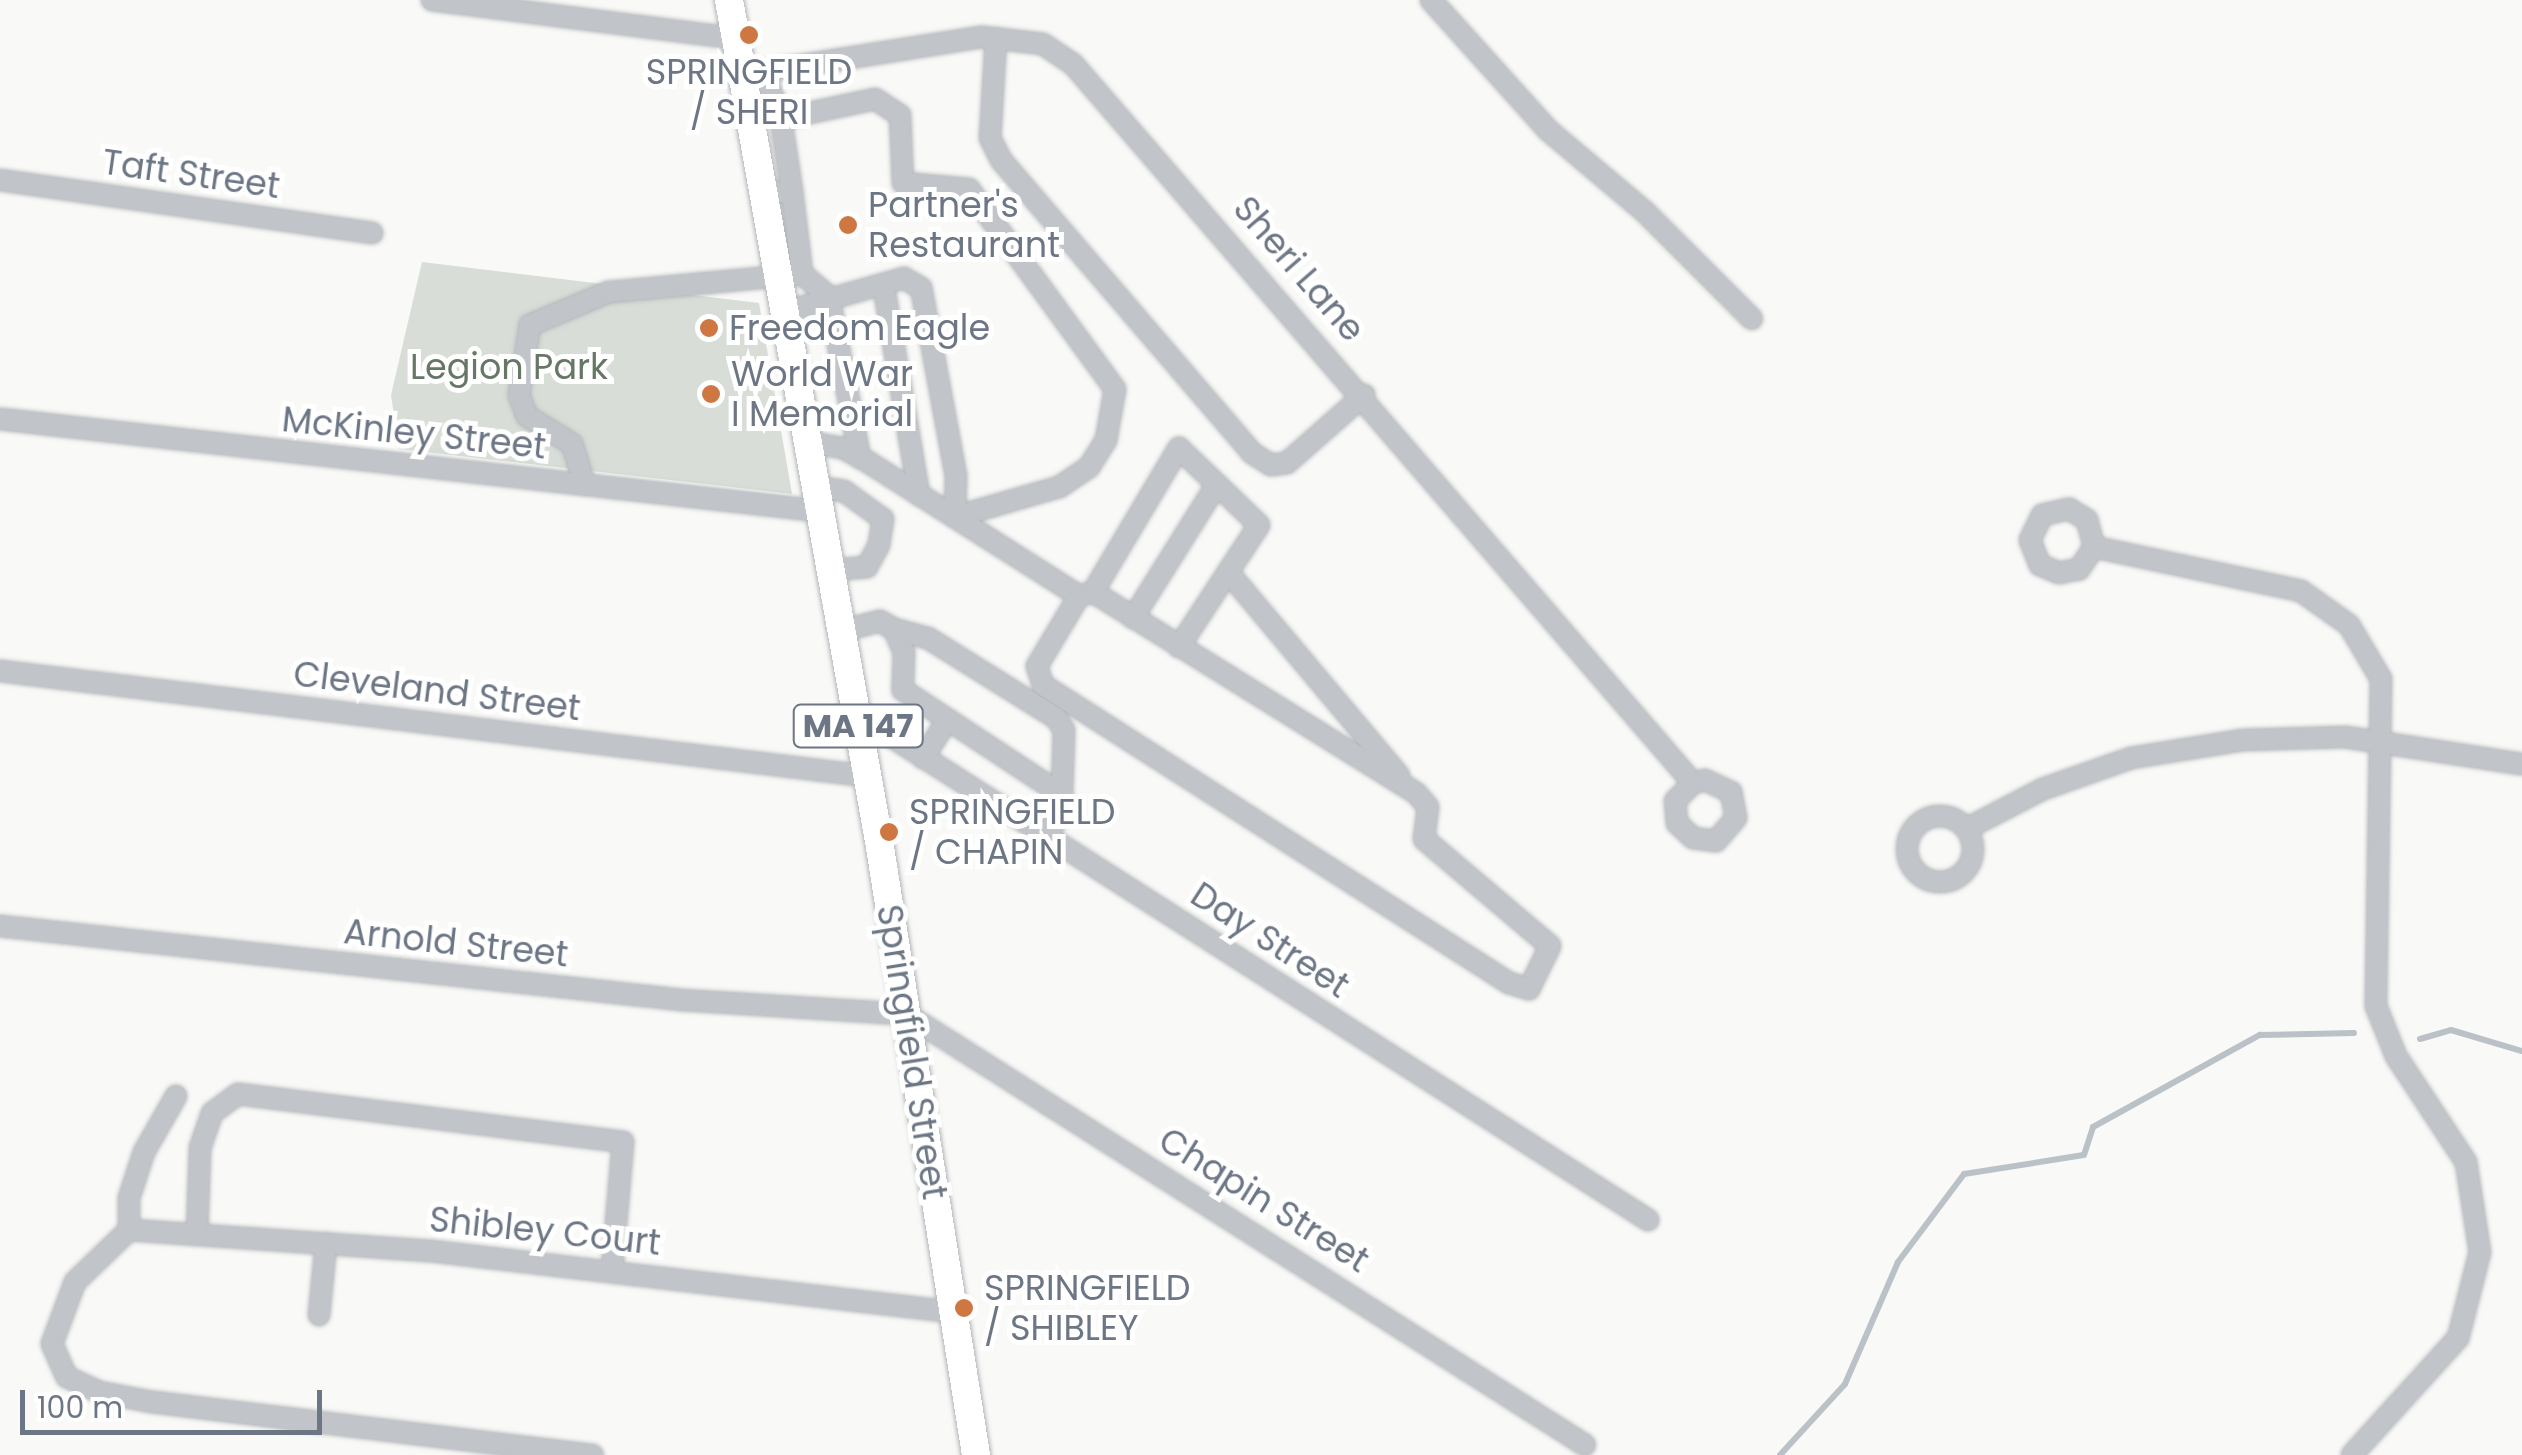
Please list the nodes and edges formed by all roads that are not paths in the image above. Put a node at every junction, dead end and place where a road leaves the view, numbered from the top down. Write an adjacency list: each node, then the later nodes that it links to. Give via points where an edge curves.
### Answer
1 (432, 0): 4 (street)
2 (729, 0): 6 (main road, Springfield Street / MA 147)
3 (1431, 0): 18 (street, via 1577,156)
4 (534, 6): 5 (street)
5 (602, 10): 6 (street)
6 (734, 38): 8 (main road, Springfield Street / MA 147)
7 (996, 38): 8 (street, Sheri Lane); 19 (street, Sheri Lane, via 1044,44 1088,76); 19 (street, via 990,138 1001,160 1252,453 1272,465 1287,463)
8 (752, 74): 9 (street); 12 (main road, Springfield Street / MA 147)
9 (782, 120): 11 (street); 27 (street, via 875,99 891,105 900,115 902,183 969,189 1115,389 1106,440 1089,468 1059,487)
10 (0, 180): 13 (street, Taft Street)
11 (792, 191): 12 (street); 14 (street)
12 (762, 194): 14 (main road, Springfield Street / MA 147)
13 (372, 233)
14 (790, 276): 16 (street); 17 (main road, Springfield Street / MA 147); 24 (street, via 608,292 530,325 519,395 527,416 572,444)
15 (884, 288): 16 (street); 25 (street); 27 (street, via 904,278 921,288 956,476)
16 (829, 298): 17 (street); 22 (street)
17 (784, 312): 21 (main road, Springfield Street / MA 147)
18 (1752, 319)
19 (1364, 395): 43 (street, Sheri Lane)
20 (0, 418): 24 (street, McKinley Street)
21 (808, 442): 22 (street); 26 (main road, Springfield Street / MA 147)
22 (860, 458): 25 (street)
23 (1216, 484): 30 (street, via 1258,525); 31 (street, via 1179,448); 32 (street)
24 (585, 485): 26 (street, McKinley Street)
25 (919, 494): 27 (street)
26 (818, 499): 29 (main road, Springfield Street / MA 147); 29 (street, McKinley Street, via 844,490 883,519 880,545 867,566)
27 (954, 517): 31 (street)
28 (2094, 547): 39 (street, via 2278,583 2322,603 2357,634 2377,666)
29 (831, 570): 34 (main road, Springfield Street / MA 147)
30 (1228, 572): 35 (street); 44 (street)
31 (1086, 594): 32 (street); 44 (street, via 1038,666 1044,685 1529,990 1550,946 1424,840 1428,807)
32 (1133, 618): 35 (street)
33 (894, 629): 34 (street, via 880,621); 38 (street, via 904,652 903,690); 45 (street, via 928,638 1056,718 1064,730)
34 (842, 631): 37 (main road, Springfield Street / MA 147)
35 (1179, 647): 44 (street)
36 (0, 671): 42 (street, Cleveland Street)
37 (856, 714): 40 (street, Day Street); 42 (main road, Springfield Street / MA 147)
38 (948, 719): 40 (street); 45 (street)
39 (2384, 742): 41 (street); 46 (street, via 2293,736 2184,747 2043,789); 61 (street, via 2372,936 2376,1006 2396,1056 2466,1162 2480,1252 2458,1338)
40 (924, 758): 47 (street, Day Street)
41 (2522, 764)
42 (867, 776): 49 (main road, Springfield Street / MA 147)
43 (1693, 782)
44 (1410, 789)
45 (1062, 794): 47 (street, via 1064,806)
46 (1966, 828)
47 (1047, 836): 51 (street, Day Street)
48 (0, 926): 49 (street, Arnold Street, via 682,1000)
49 (906, 1014): 56 (main road, Springfield Street / MA 147); 58 (street, Chapin Street)
50 (176, 1096): 52 (street, via 144,1152 129,1198)
51 (1648, 1220)
52 (129, 1230): 53 (street, Shibley Court); 59 (street, via 75,1282 52,1344 67,1378 152,1402)
53 (197, 1235): 54 (street, Shibley Court); 55 (street, via 200,1148 212,1113 238,1094 623,1142)
54 (326, 1244): 55 (street, Shibley Court); 57 (street)
55 (612, 1271): 56 (street, Shibley Court)
56 (953, 1312): 60 (main road, Springfield Street / MA 147)
57 (319, 1314)
58 (1585, 1445)
59 (593, 1455)
60 (976, 1455)
61 (2352, 1455)

